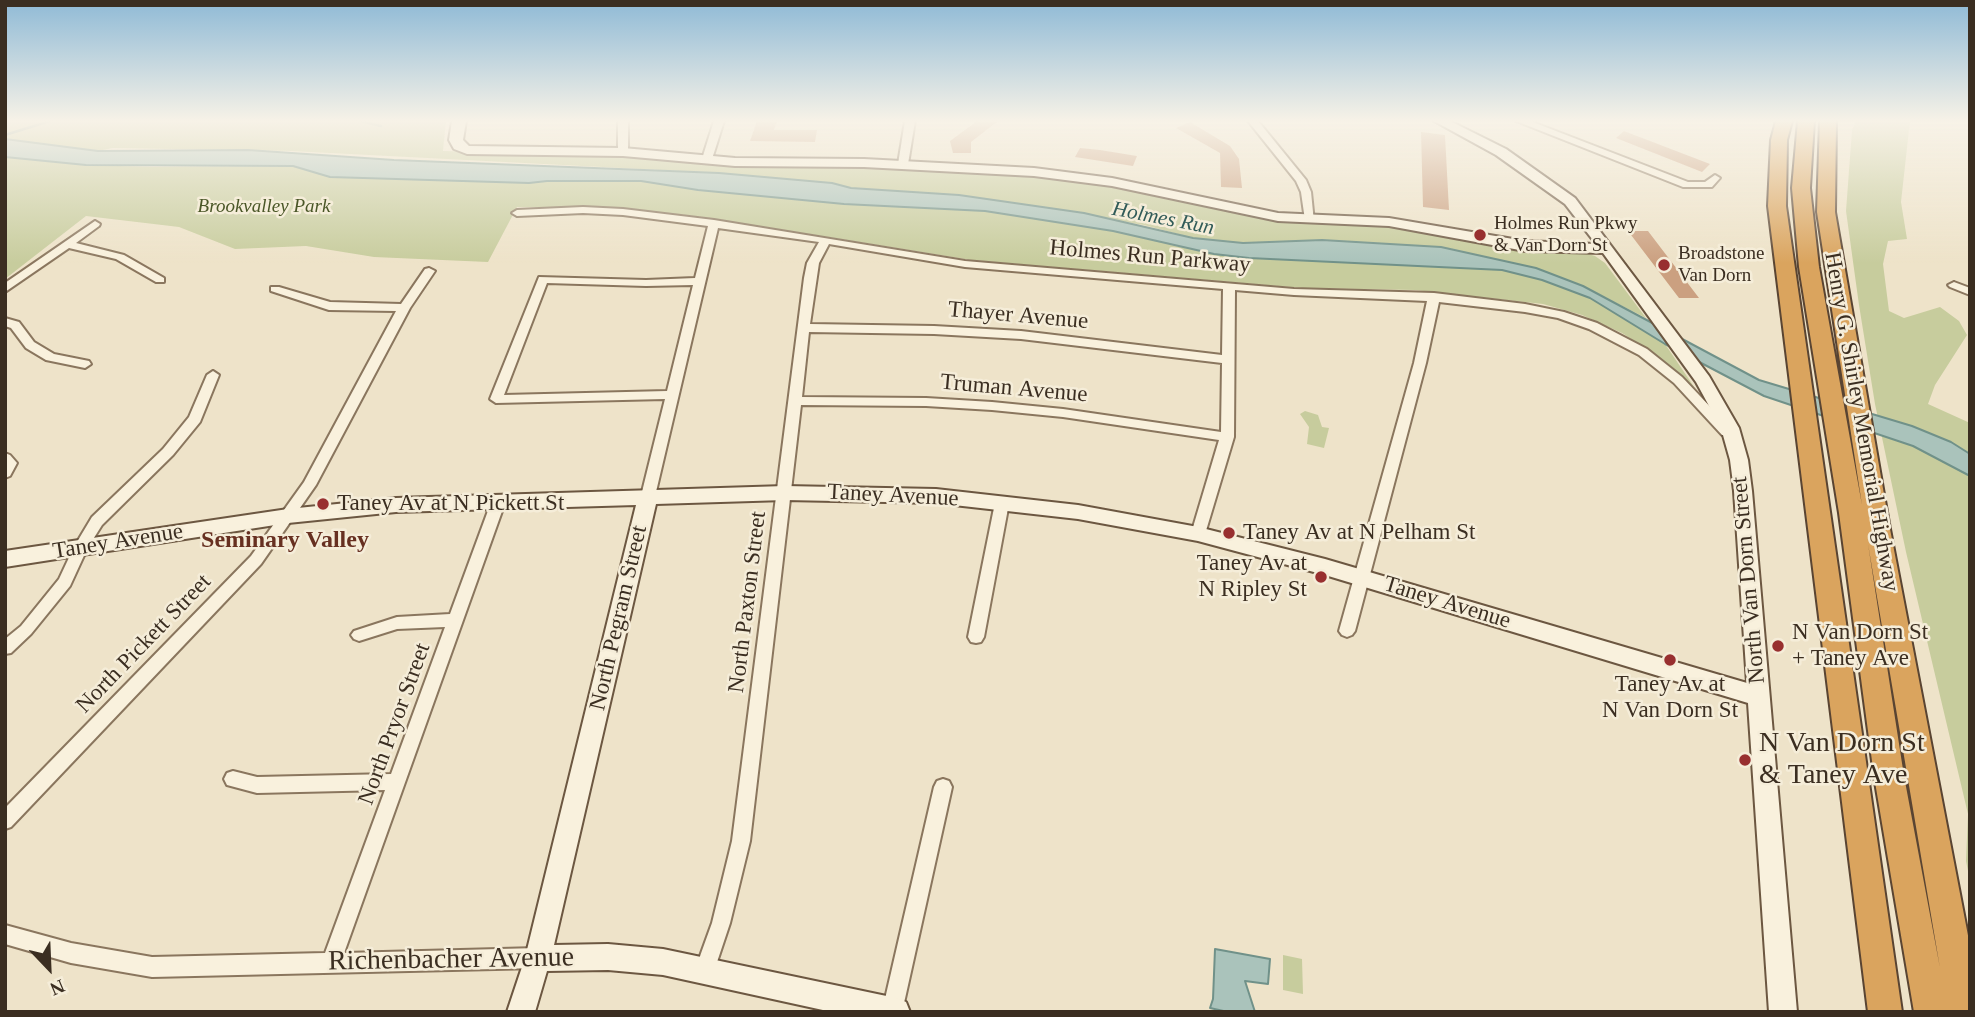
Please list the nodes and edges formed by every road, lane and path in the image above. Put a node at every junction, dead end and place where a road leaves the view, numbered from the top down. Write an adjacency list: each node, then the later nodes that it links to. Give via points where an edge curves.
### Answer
1 (963, 168): 12 (street, via 1079,177 1238,211)
2 (1291, 168): 12 (street, via 1301,180)
3 (1524, 168): 10 (street, North Van Dorn Street)
4 (1545, 168): 10 (street, North Van Dorn Street, via 1568,189)
5 (1642, 168): 9 (street, via 1687,186 1708,185)
6 (1777, 168): 66 (highway, Henry G. Shirley Memorial Highway, via 1777,206)
7 (1797, 168): 67 (highway, via 1889,776)
8 (1825, 168): 68 (highway, Henry G. Shirley Memorial Highway, via 1826,212 1854,389)
9 (1715, 178)
10 (1570, 201): 17 (street, North Van Dorn Street)
11 (517, 214): 13 (street, Holmes Run Parkway, via 603,210)
12 (1310, 220): 17 (street, via 1389,222 1525,246)
13 (713, 223): 15 (street, Holmes Run Parkway); 20 (street, North Pegram Street)
14 (95, 224): 16 (street)
15 (826, 240): 22 (street, Holmes Run Parkway, via 965,264); 30 (street, North Paxton Street, via 811,270)
16 (67, 244): 19 (street, via 120,257); 23 (street)
17 (1608, 249): 29 (main road, North Van Dorn Street)
18 (429, 271): 27 (street, North Pickett Street)
19 (160, 281)
20 (698, 281): 34 (street, North Pegram Street); 34 (street, via 543,279 496,399)
21 (1954, 285): 25 (street)
22 (1229, 286): 26 (street, Holmes Run Parkway); 31 (street)
23 (5, 289)
24 (275, 289): 27 (street, via 337,308)
25 (1970, 292)
26 (1434, 297): 37 (street, Holmes Run Parkway, via 1524,307 1593,326 1643,352 1678,380); 48 (street)
27 (404, 308): 44 (street, North Pickett Street)
28 (5, 322): 32 (street, via 15,325 30,345 50,357)
29 (1661, 322): 37 (street, North Van Dorn Street, via 1721,409)
30 (805, 328): 31 (street, Thayer Avenue, via 998,334); 35 (street, North Paxton Street)
31 (1227, 360): 36 (street)
32 (85, 363)
33 (213, 375): 46 (street, via 198,413 181,437 107,509)
34 (672, 395): 41 (street, North Pegram Street)
35 (796, 401): 36 (street, Truman Avenue, via 926,401 1004,407); 40 (street, North Paxton Street)
36 (1227, 437): 45 (street)
37 (1736, 443): 54 (street, North Van Dorn Street)
38 (5, 458): 39 (street, via 10,463)
39 (5, 473)
40 (785, 493): 41 (street, Taney Avenue); 43 (street, Taney Avenue); 62 (street, North Paxton Street, via 741,841)
41 (648, 496): 42 (street, Taney Avenue); 60 (street, North Pegram Street)
42 (499, 500): 44 (street, Taney Avenue); 49 (street, North Pryor Street)
43 (1002, 503): 45 (street, Taney Avenue); 52 (street)
44 (288, 516): 46 (street, Taney Avenue); 58 (street, North Pickett Street, via 256,560)
45 (1198, 534): 48 (street, Taney Avenue)
46 (81, 547): 47 (street, Taney Avenue); 53 (street, via 65,582)
47 (5, 559)
48 (1360, 578): 50 (street); 54 (street, Taney Avenue)
49 (457, 620): 51 (street, via 397,623); 56 (street, North Pryor Street)
50 (1347, 631)
51 (359, 635)
52 (976, 637)
53 (5, 648)
54 (1758, 696): 65 (street, North Van Dorn Street)
55 (233, 779): 56 (street, via 257,785)
56 (398, 782): 61 (street, North Pryor Street)
57 (943, 787): 63 (street)
58 (5, 821)
59 (5, 934): 61 (street, Richenbacher Avenue, via 75,954 152,967)
60 (538, 958): 61 (street, Richenbacher Avenue); 62 (street, Richenbacher Avenue, via 608,957); 64 (street, North Pegram Street)
61 (331, 963)
62 (705, 970): 63 (street, Richenbacher Avenue)
63 (893, 1011)
64 (521, 1012)
65 (1783, 1012)
66 (1885, 1012)
67 (1931, 1012)
68 (1965, 1012)

